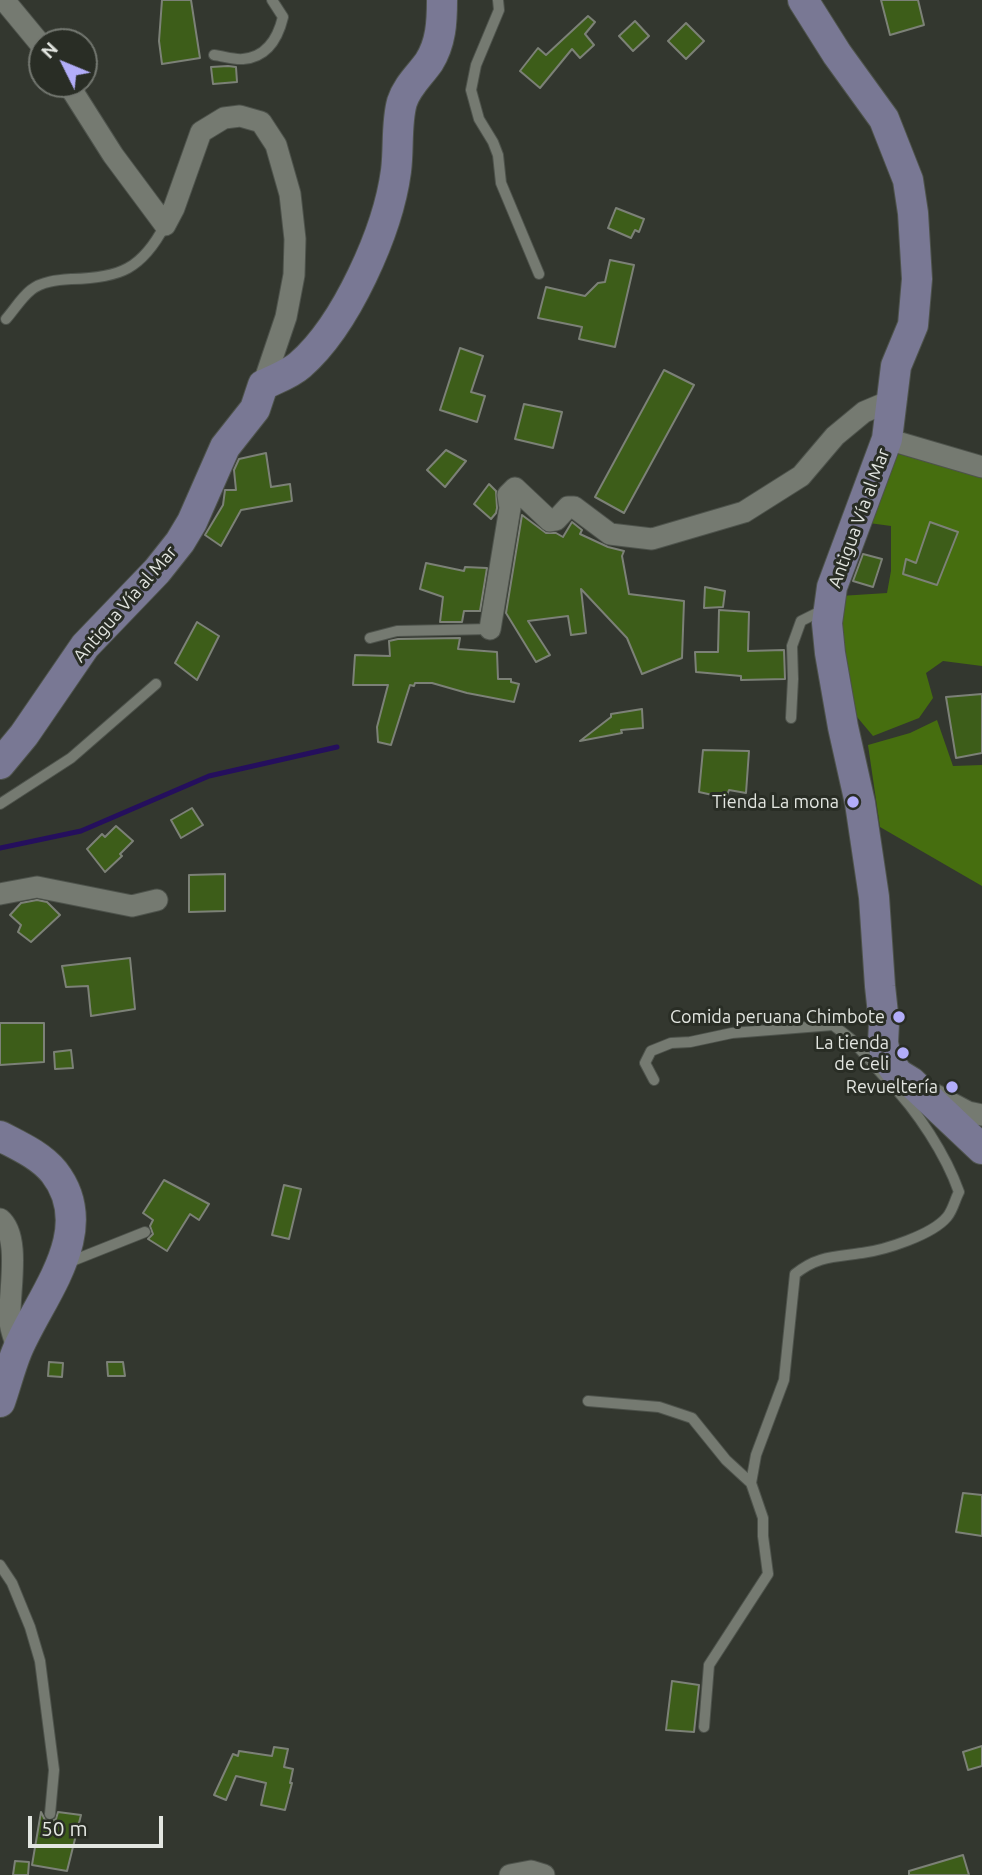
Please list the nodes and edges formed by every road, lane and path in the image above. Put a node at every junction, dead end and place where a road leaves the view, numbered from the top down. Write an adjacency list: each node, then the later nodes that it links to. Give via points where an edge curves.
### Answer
1 (4, 0): 6 (street)
2 (272, 0): 7 (lane, via 283,17 278,36 264,52 243,59)
3 (442, 0): 12 (main road, via 439,42 399,112 396,172 370,258 346,305 316,348 299,367)
4 (498, 0): 10 (lane, via 499,10 476,65 471,90 498,155 501,183)
5 (803, 0): 13 (main road, Antigua Vía al Mar, via 884,118 908,180 918,279 913,325 896,366)
6 (28, 29)
7 (214, 55)
8 (77, 98): 9 (street)
9 (165, 225): 11 (lane, via 134,265 114,276 53,280 32,289); 12 (street, via 201,132 224,118 240,116 261,122 280,158 295,239 286,317)
10 (539, 274)
11 (6, 319)
12 (263, 385): 21 (main road, Antigua Vía al Mar, via 255,410 225,447 180,542 85,646)
13 (890, 401): 14 (main road, Antigua Vía al Mar); 17 (street, via 864,412 835,436 801,476 744,512 652,539 610,534 574,507 550,521 515,488 508,495 510,508)
14 (887, 439): 15 (street); 16 (main road, Antigua Vía al Mar)
15 (982, 467)
16 (828, 608): 20 (lane, via 801,621 792,646); 26 (main road, Antigua Vía al Mar, via 830,653 874,897 883,1043)
17 (490, 629): 18 (lane, via 397,631)
18 (370, 638)
19 (156, 684): 22 (lane, via 71,758)
20 (791, 718)
21 (0, 764)
22 (0, 804)
23 (0, 894): 24 (street, via 37,887 132,906)
24 (157, 900)
25 (654, 1080): 26 (lane, via 645,1063 651,1051 671,1044 732,1033 833,1025)
26 (899, 1081): 27 (street); 29 (main road, Antigua Vía al Mar); 36 (lane, via 903,1095 951,1169 959,1192 948,1216 919,1236 865,1253 831,1256 808,1263 794,1274 784,1380)
27 (982, 1115)
28 (0, 1136): 32 (main road, via 43,1161 64,1190 71,1221)
29 (982, 1149)
30 (0, 1219): 33 (street, via 9,1229 12,1249 10,1324)
31 (145, 1232): 32 (lane)
32 (61, 1266): 33 (main road)
33 (18, 1349): 35 (main road)
34 (587, 1401): 36 (lane, via 659,1407 692,1418)
35 (0, 1402)
36 (751, 1483): 38 (lane, via 764,1518 768,1574 709,1665)
37 (0, 1565): 39 (lane, via 26,1616 40,1661 54,1770)
38 (704, 1727)
39 (50, 1814)
40 (510, 1875): 41 (street, via 530,1871)
41 (544, 1875)

